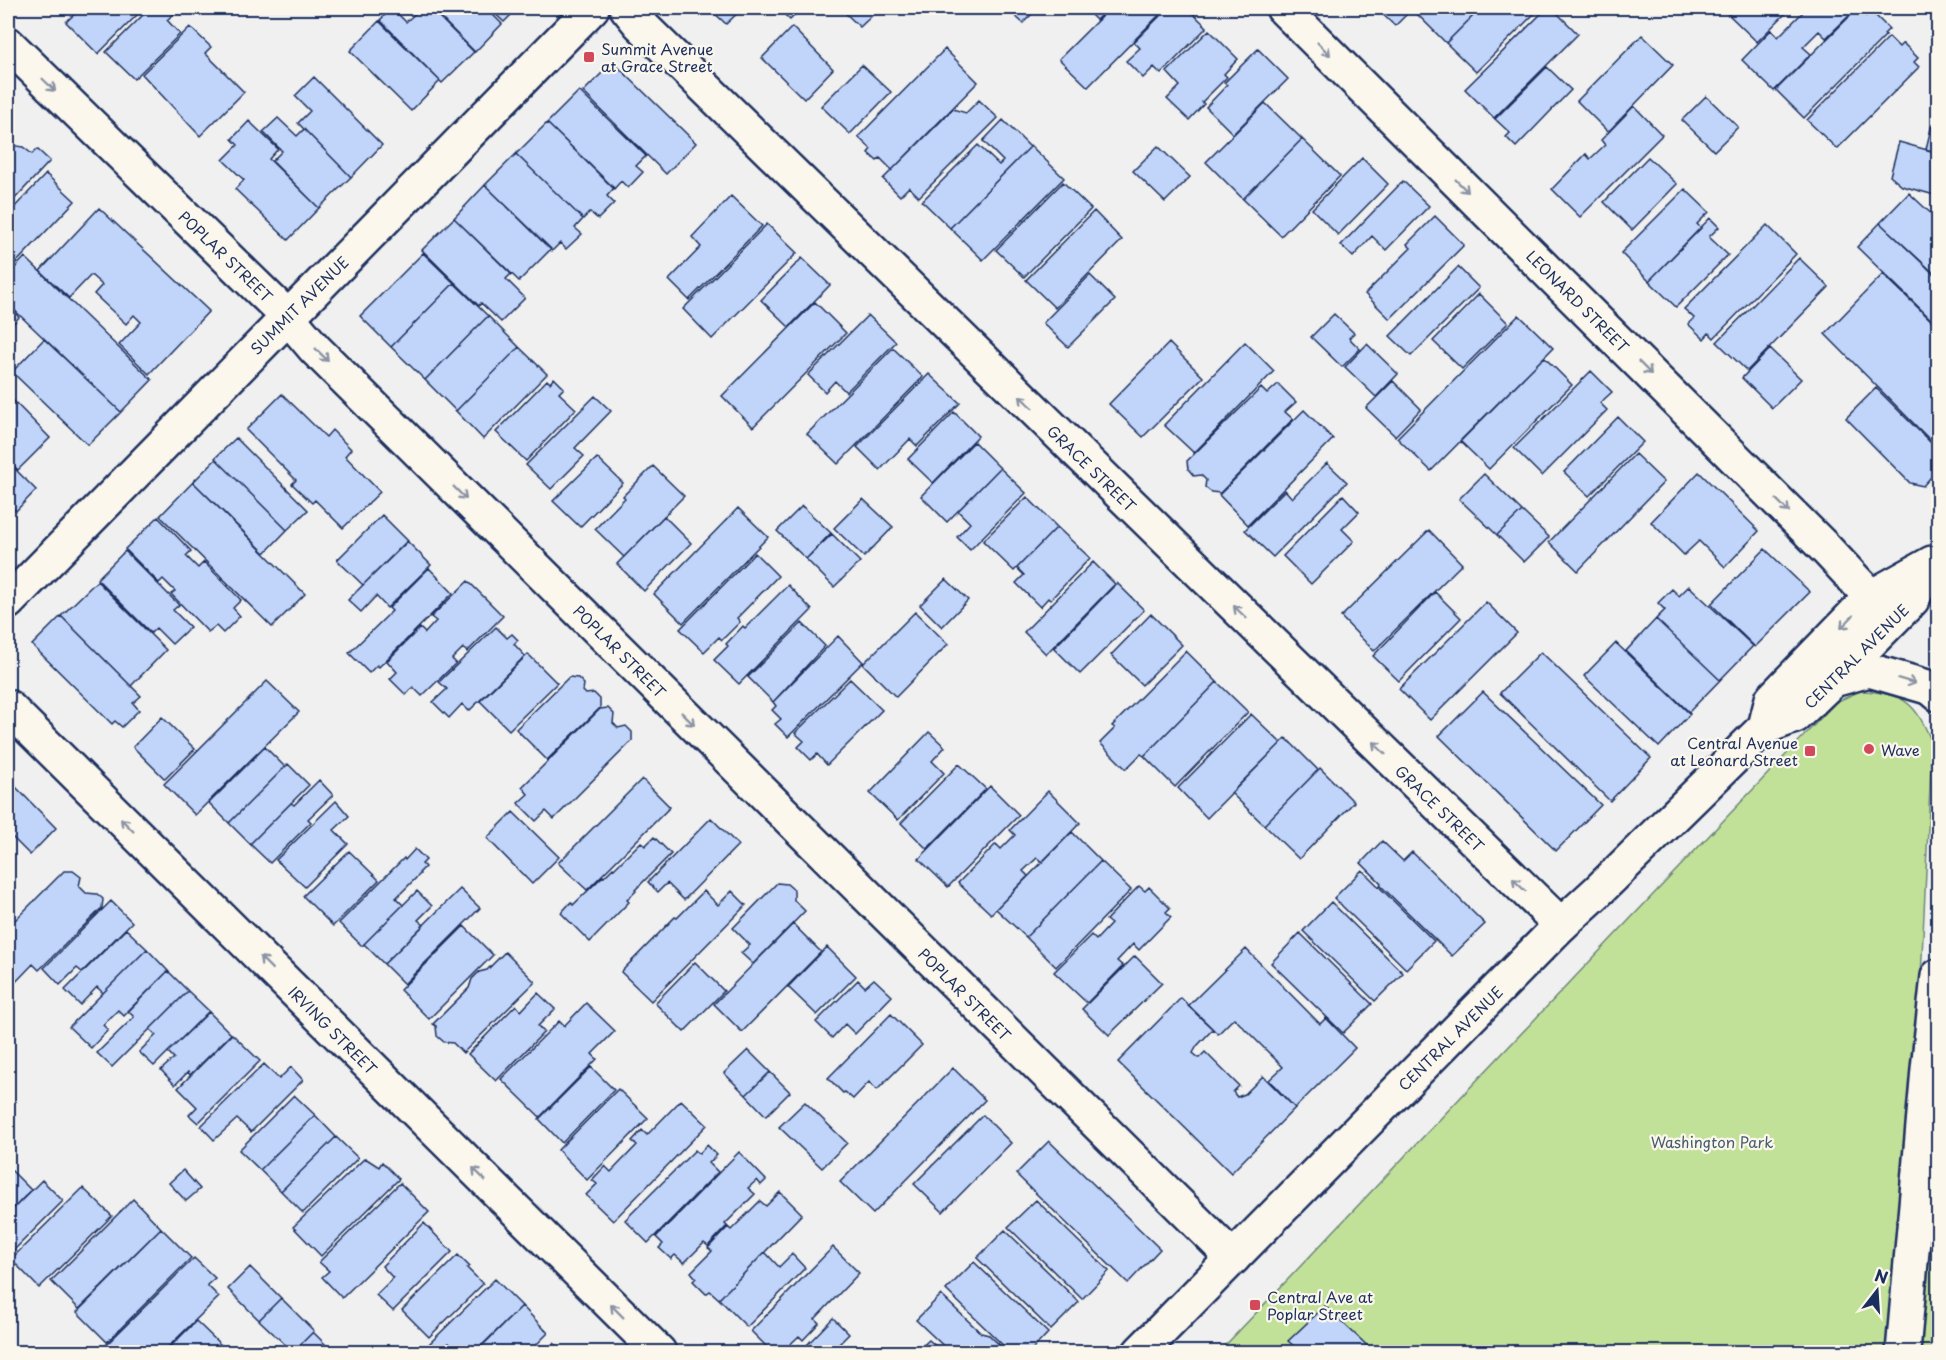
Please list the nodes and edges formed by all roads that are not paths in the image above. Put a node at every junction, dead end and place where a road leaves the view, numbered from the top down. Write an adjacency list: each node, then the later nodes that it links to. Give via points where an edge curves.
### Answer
1 (592, 8): 5 (street, SUMMIT AVENUE)
2 (627, 8): 13 (street, GRACE STREET, one-way to 2, via 648,33)
3 (1283, 8): 7 (street, LEONARD STREET, one-way to 7)
4 (8, 44): 5 (street, POPLAR STREET, one-way to 5)
5 (288, 316): 8 (street, SUMMIT AVENUE); 16 (street, POPLAR STREET, one-way to 16, via 324,357)
6 (1934, 562): 7 (street, CENTRAL AVENUE); 9 (street, CENTRAL AVENUE, via 1912,600)
7 (1871, 597): 12 (street, CENTRAL AVENUE, one-way to 12, via 1772,699)
8 (8, 602)
9 (1833, 680): 10 (street, one-way to 10, via 1869,670 1931,688); 12 (street, CENTRAL AVENUE, via 1795,716)
10 (1938, 694)
11 (8, 707): 17 (street, IRVING STREET, one-way to 11)
12 (1765, 727): 13 (street, CENTRAL AVENUE)
13 (1562, 925): 16 (street, CENTRAL AVENUE)
14 (1938, 976): 15 (street)
15 (1933, 1074): 19 (street)
16 (1233, 1258): 18 (street, CENTRAL AVENUE)
17 (659, 1353)
18 (1140, 1353)
19 (1903, 1353)

